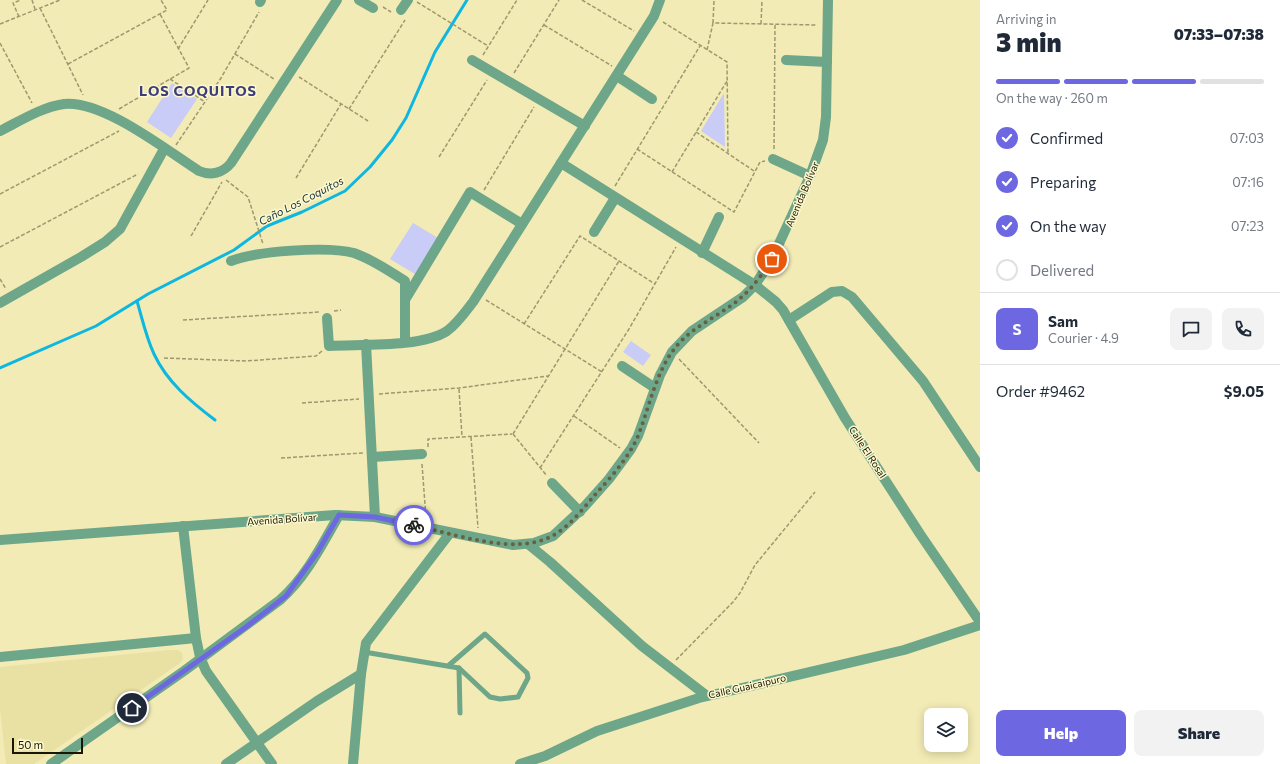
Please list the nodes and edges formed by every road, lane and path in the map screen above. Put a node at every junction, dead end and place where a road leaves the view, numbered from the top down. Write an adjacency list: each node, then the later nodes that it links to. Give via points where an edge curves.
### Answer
1 (21, 0): 24 (path, via 14,3)
2 (32, 0): 20 (path)
3 (60, 0): 18 (path)
4 (161, 0): 22 (path, via 167,10)
5 (208, 0): 34 (path)
6 (337, 0): 41 (street)
7 (359, 0): 19 (street)
8 (408, 0): 21 (street)
9 (414, 0): 10 (path, via 488,46)
10 (517, 0)
11 (559, 0): 27 (path)
12 (582, 0): 31 (path)
13 (660, 0): 23 (street)
14 (714, 0): 25 (path)
15 (762, 0): 28 (path)
16 (828, 0): 30 (street, Avenida Bolívar)
17 (261, 1): 36 (path, via 264,4)
18 (40, 8): 20 (path); 40 (path)
19 (373, 8): 21 (path, via 376,3)
20 (36, 10): 24 (path)
21 (398, 13): 53 (path, via 405,20)
22 (160, 14): 34 (path); 40 (path)
23 (654, 16): 31 (street); 33 (path)
24 (19, 17): 26 (path)
25 (713, 23): 28 (path); 35 (path)
26 (0, 24)
27 (544, 24): 43 (path); 45 (path)
28 (761, 24): 29 (path)
29 (775, 24): 30 (path); 65 (path)
30 (828, 26): 39 (street, Avenida Bolívar)
31 (642, 35): 43 (street)
32 (0, 43): 54 (path)
33 (701, 46): 35 (path); 61 (path)
34 (178, 49): 44 (path, via 189,68)
35 (708, 50): 46 (path, via 727,62)
36 (235, 54): 47 (path); 50 (path)
37 (472, 60): 42 (street)
38 (786, 60): 39 (street)
39 (827, 62): 69 (street, Avenida Bolívar, via 825,130)
40 (68, 64): 52 (path, via 83,96)
41 (291, 72): 47 (street); 51 (path)
42 (492, 72): 45 (street); 64 (path)
43 (618, 73): 49 (street); 58 (street)
44 (170, 79): 50 (path); 55 (path)
45 (508, 81): 48 (street)
46 (727, 81): 60 (path); 63 (path)
47 (283, 84): 62 (street, via 231,163 222,171 204,173)
48 (539, 99): 58 (street); 74 (path)
49 (652, 99)
50 (205, 102): 62 (path)
51 (341, 104): 53 (path); 71 (path)
52 (83, 105): 54 (street, via 56,105); 55 (street)
53 (349, 109): 56 (path)
54 (38, 113): 59 (street)
55 (110, 114): 57 (street)
56 (368, 121)
57 (129, 126): 62 (street); 72 (path)
58 (585, 126): 66 (street)
59 (0, 131)
60 (696, 132): 63 (path); 67 (path)
61 (636, 149): 67 (path); 73 (path)
62 (168, 151): 70 (street)
63 (728, 154): 68 (path)
64 (439, 157)
65 (773, 160): 68 (path, via 760,162); 69 (street)
66 (561, 163): 73 (street, Calle El Rosal); 76 (street)
67 (672, 172): 68 (path, via 734,212)
68 (755, 172)
69 (810, 176): 86 (street, Avenida Bolívar, via 772,259)
70 (149, 177): 81 (path, via 140,173); 89 (street, via 123,225 105,242)
71 (296, 178)
72 (0, 194)
73 (612, 196): 77 (street); 80 (street, Calle El Rosal)
74 (479, 198): 76 (street); 88 (street, via 470,192)
75 (719, 216): 82 (street)
76 (522, 224): 87 (street)
77 (594, 232)
78 (260, 234): 79 (path, via 248,197 224,179)
79 (191, 236)
80 (680, 240): 82 (street, Calle El Rosal); 85 (path)
81 (0, 247)
82 (702, 253): 86 (street, Calle El Rosal)
83 (619, 260): 85 (path); 94 (path, via 580,236); 98 (path)
84 (231, 261): 88 (street, via 280,253 333,250 353,253 405,281)
85 (656, 284): 102 (path)
86 (755, 285): 93 (street, Calle El Rosal, via 776,302); 99 (street, Avenida Bolívar, via 727,309 692,331)
87 (477, 295): 94 (path); 95 (street, via 464,314 448,330 433,337)
88 (405, 300): 95 (street)
89 (0, 303)
90 (341, 310): 91 (path)
91 (329, 313): 92 (path); 97 (street)
92 (183, 320)
93 (789, 320): 118 (street, via 832,292 842,291 852,297 923,381); 130 (street, Calle El Rosal, via 845,418)
94 (524, 324): 98 (path)
95 (405, 342): 96 (street)
96 (366, 344): 97 (street); 106 (street)
97 (328, 346): 100 (path, via 316,356 224,361)
98 (564, 350): 102 (path); 103 (path)
99 (672, 352): 105 (street, Avenida Bolívar); 112 (path)
100 (164, 358)
101 (622, 366): 105 (street)
102 (602, 372): 108 (path)
103 (548, 376): 104 (path); 109 (path)
104 (459, 388): 106 (path); 111 (path)
105 (655, 388): 115 (street, Avenida Bolívar, via 638,436)
106 (369, 397): 107 (path); 113 (street)
107 (302, 403)
108 (574, 416): 115 (path); 117 (path)
109 (513, 434): 110 (path); 117 (path)
110 (471, 436): 111 (path); 127 (path)
111 (462, 437): 114 (path, via 428,439 429,453)
112 (758, 443)
113 (372, 454): 114 (street); 116 (path); 123 (street)
114 (422, 454): 125 (path)
115 (628, 454): 121 (street, Avenida Bolívar)
116 (281, 458)
117 (540, 468): 119 (path)
118 (980, 468)
119 (552, 483): 121 (street)
120 (815, 492): 136 (path, via 755,565 733,602)
121 (580, 512): 129 (street, Avenida Bolívar, via 553,536)
122 (339, 515): 123 (street, Avenida Bolívar); 124 (street, Avenida Bolívar); 134 (street, via 317,553 286,596)
123 (375, 517): 125 (street, Avenida Bolívar)
124 (183, 526): 128 (street, Avenida Bolívar); 131 (street)
125 (427, 528): 126 (street, Avenida Bolívar)
126 (450, 533): 127 (street, Avenida Bolívar); 132 (street, via 370,636)
127 (479, 539): 129 (street, Avenida Bolívar, via 513,545)
128 (0, 540)
129 (528, 544): 136 (street)
130 (980, 623): 139 (street, Calle Guaicaipuro, via 904,650)
131 (196, 638): 133 (street); 134 (street)
132 (364, 652): 135 (lane); 138 (street)
133 (0, 657)
134 (200, 659): 141 (street); 142 (street)
135 (448, 666): 137 (lane); 137 (lane, via 485,634 527,673 528,678 518,697 495,698 486,694)
136 (669, 667): 139 (street)
137 (459, 668): 140 (lane)
138 (361, 674): 141 (street, via 317,700); 145 (street)
139 (707, 696): 146 (street, Calle Guaicaipuro, via 597,731 545,756)
140 (460, 713)
141 (257, 743): 143 (street); 144 (street)
142 (51, 764)
143 (226, 764)
144 (272, 764)
145 (352, 764)
146 (520, 764)

